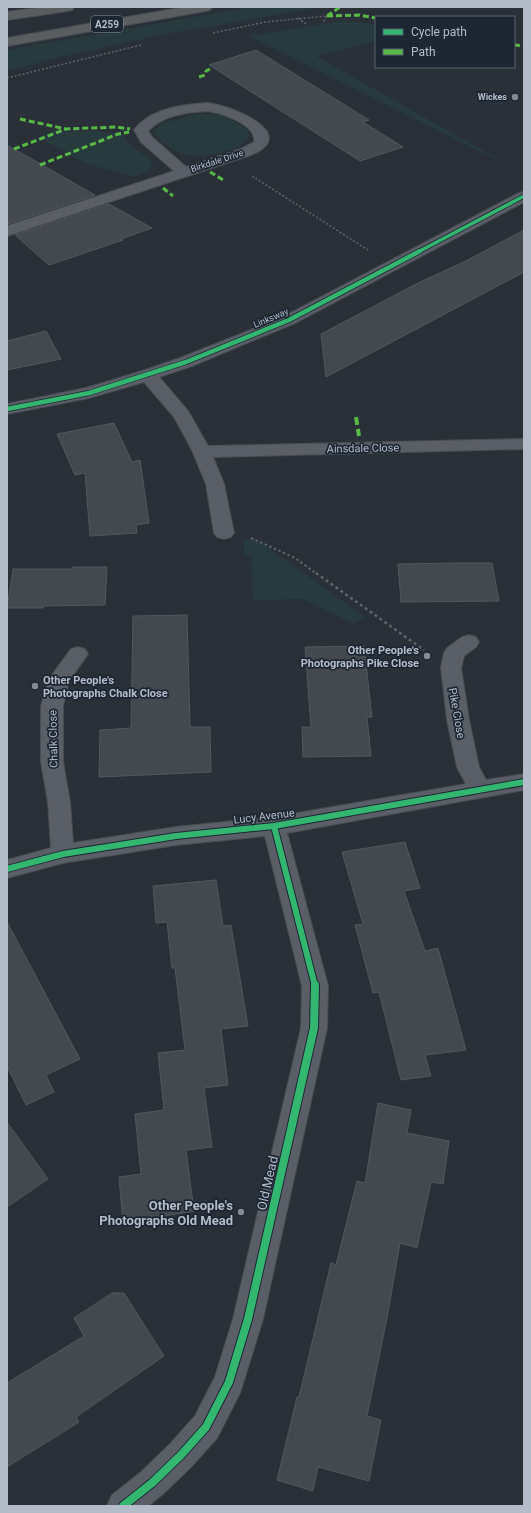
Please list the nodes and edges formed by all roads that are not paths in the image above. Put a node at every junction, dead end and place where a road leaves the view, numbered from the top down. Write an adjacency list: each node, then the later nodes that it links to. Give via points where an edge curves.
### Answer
1 (68, 7): 3 (highway)
2 (206, 7): 4 (highway, A259)
3 (7, 16)
4 (7, 42)
5 (183, 172): 5 (street, Birkdale Drive, via 146,139 141,130 145,125 181,111 215,107 231,112 252,124 260,132 262,140 258,146); 7 (street, Birkdale Drive)
6 (524, 196): 8 (street, Linksway, via 289,320)
7 (8, 230)
8 (148, 375): 9 (street, Linksway, via 77,396); 11 (street, via 182,415)
9 (7, 409)
10 (524, 444): 11 (street, Ainsdale Close)
11 (202, 452): 12 (street, via 215,484)
12 (224, 532)
13 (469, 642): 16 (street, Pike Close, via 454,653 451,668 468,767)
14 (78, 654): 18 (street, Chalk Close, via 59,678 52,706 52,762 60,802)
15 (524, 782): 16 (street, Lucy Avenue)
16 (480, 789): 17 (street, Lucy Avenue)
17 (274, 826): 18 (street, Lucy Avenue, via 176,836); 20 (street, Old Mead, via 314,986 314,1028 301,1088 248,1319 229,1382 206,1427 152,1483)
18 (63, 854): 19 (street, Lucy Avenue)
19 (7, 869)
20 (123, 1506)

